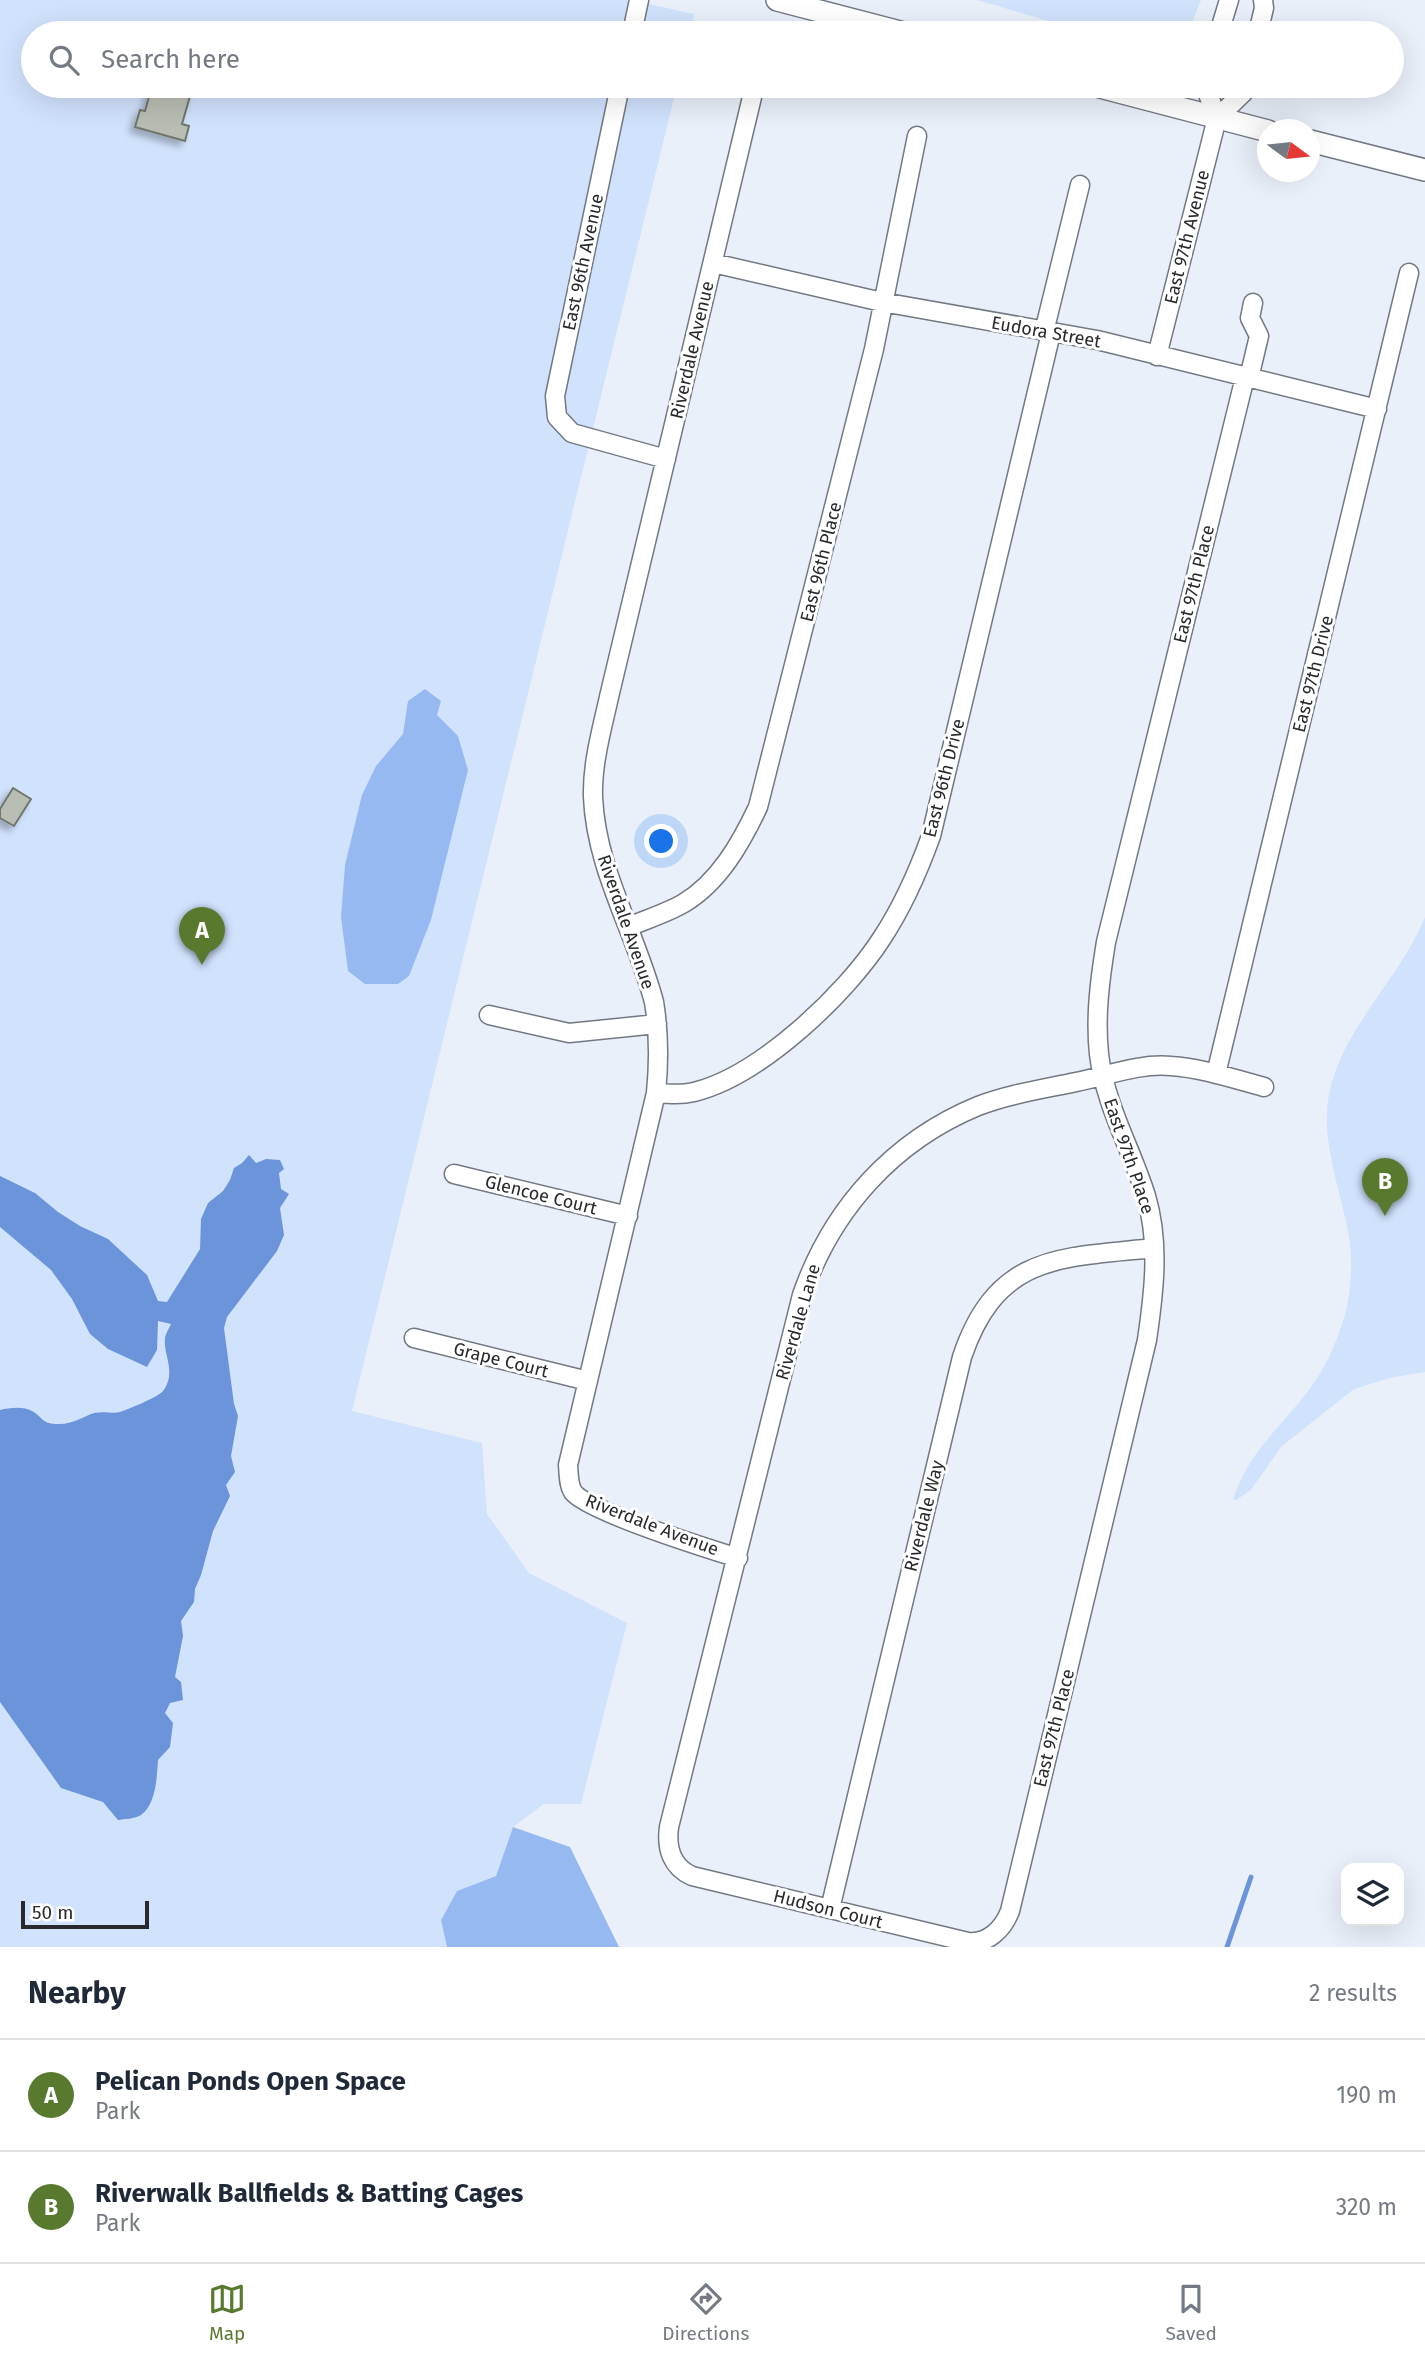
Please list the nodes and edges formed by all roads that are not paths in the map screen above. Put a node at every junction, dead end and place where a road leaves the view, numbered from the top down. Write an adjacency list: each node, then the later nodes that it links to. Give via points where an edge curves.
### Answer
1 (639, 0): 5 (street)
2 (777, 0): 6 (street)
3 (1228, 0): 7 (street)
4 (1263, 0): 8 (street)
5 (635, 21)
6 (858, 21)
7 (1222, 21)
8 (1261, 21)
9 (618, 98): 28 (street, East 96th Avenue, via 555,396 557,416 572,433)
10 (752, 98): 20 (street, Riverdale Avenue)
11 (1141, 98): 14 (street)
12 (1210, 98): 14 (street)
13 (1238, 98): 14 (street)
14 (1217, 118): 15 (street); 25 (street, East 97th Avenue)
15 (1257, 128)
16 (917, 136): 22 (street, East 96th Place)
17 (1320, 144): 18 (street)
18 (1425, 170)
19 (1080, 185): 24 (street, East 96th Drive)
20 (713, 263): 22 (street, Eudora Street); 28 (street, Riverdale Avenue)
21 (1409, 273): 27 (street, East 97th Drive)
22 (882, 302): 24 (street, Eudora Street); 29 (street, East 96th Place, via 758,807 712,881 682,904)
23 (1253, 303): 26 (street, East 97th Place, via 1250,318 1258,336)
24 (1048, 332): 25 (street, Eudora Street); 35 (street, East 96th Drive, via 931,836 910,888 869,957 837,996 794,1034 718,1083 681,1094)
25 (1157, 356): 26 (street, Eudora Street)
26 (1247, 378): 27 (street, Eudora Street); 33 (street, East 97th Place, via 1106,942 1098,1005)
27 (1377, 409): 32 (street, East 97th Drive)
28 (666, 459): 29 (street, Riverdale Avenue, via 594,772 593,796 603,856)
29 (628, 927): 31 (street, Riverdale Avenue, via 650,987)
30 (489, 1015): 31 (street, via 569,1033)
31 (657, 1024): 35 (street, Riverdale Avenue)
32 (1216, 1074): 33 (street, Riverdale Lane, via 1158,1066); 34 (street, Riverdale Lane)
33 (1103, 1076): 38 (street, East 97th Place, via 1146,1198); 41 (street, Riverdale Lane, via 1011,1095 946,1121 901,1151 848,1204 811,1268 802,1295)
34 (1264, 1087)
35 (656, 1093): 37 (street, Riverdale Avenue)
36 (454, 1174): 37 (street, Glencoe Court)
37 (628, 1216): 40 (street, Riverdale Avenue)
38 (1154, 1248): 43 (street, Riverdale Way, via 1039,1264 1006,1284 975,1324 962,1357); 44 (street, East 97th Place, via 1147,1340 1010,1911)
39 (414, 1338): 40 (street, Grape Court)
40 (588, 1381): 41 (street, Riverdale Avenue, via 568,1465 575,1494 593,1506 671,1537)
41 (737, 1558): 42 (street, Riverdale Lane, via 669,1827)
42 (670, 1851): 43 (street, Hudson Court, via 678,1868 692,1876)
43 (830, 1909): 44 (street, Hudson Court, via 975,1943)
44 (997, 1932)

